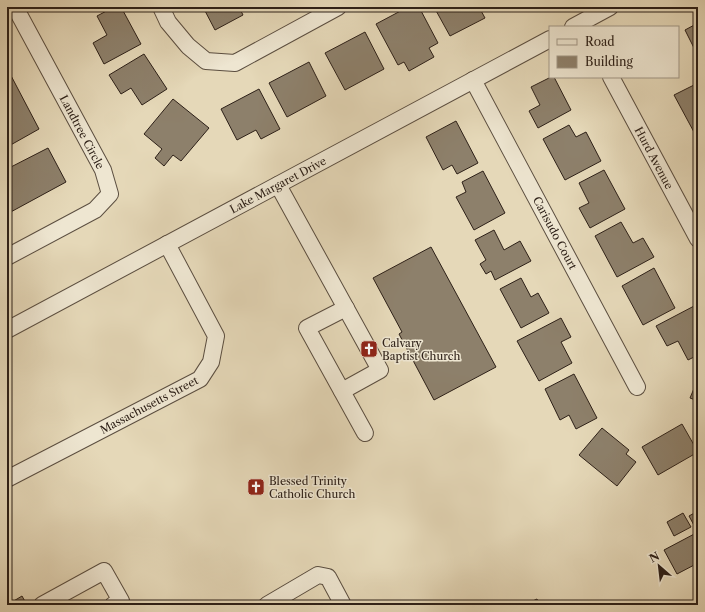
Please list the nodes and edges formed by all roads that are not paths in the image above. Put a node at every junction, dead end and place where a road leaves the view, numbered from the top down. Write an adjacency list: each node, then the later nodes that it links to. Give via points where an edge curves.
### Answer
1 (15, 7): 12 (street, Landtree Circle, via 103,170 110,194 95,210)
2 (161, 7): 3 (street, via 168,22 188,46 206,62 235,63)
3 (338, 7)
4 (610, 7): 5 (street)
5 (579, 25)
6 (549, 40): 8 (street, Lake Margaret Drive)
7 (612, 78): 10 (street, Hurd Avenue)
8 (473, 80): 9 (street, Lake Margaret Drive); 15 (street, Carisudo Court)
9 (278, 185): 11 (street, Lake Margaret Drive); 13 (street)
10 (698, 239)
11 (167, 244): 14 (street, Lake Margaret Drive); 18 (street, Massachusetts Street, via 216,336 211,362 200,379)
12 (7, 257)
13 (346, 308): 16 (street, via 380,370); 16 (street, via 307,328)
14 (7, 330)
15 (637, 387)
16 (342, 391): 17 (street)
17 (365, 433)
18 (7, 479)
19 (42, 605): 20 (street, via 104,571 121,601)
20 (113, 605)
21 (267, 605): 22 (street, via 318,575 328,577)
22 (342, 605)

